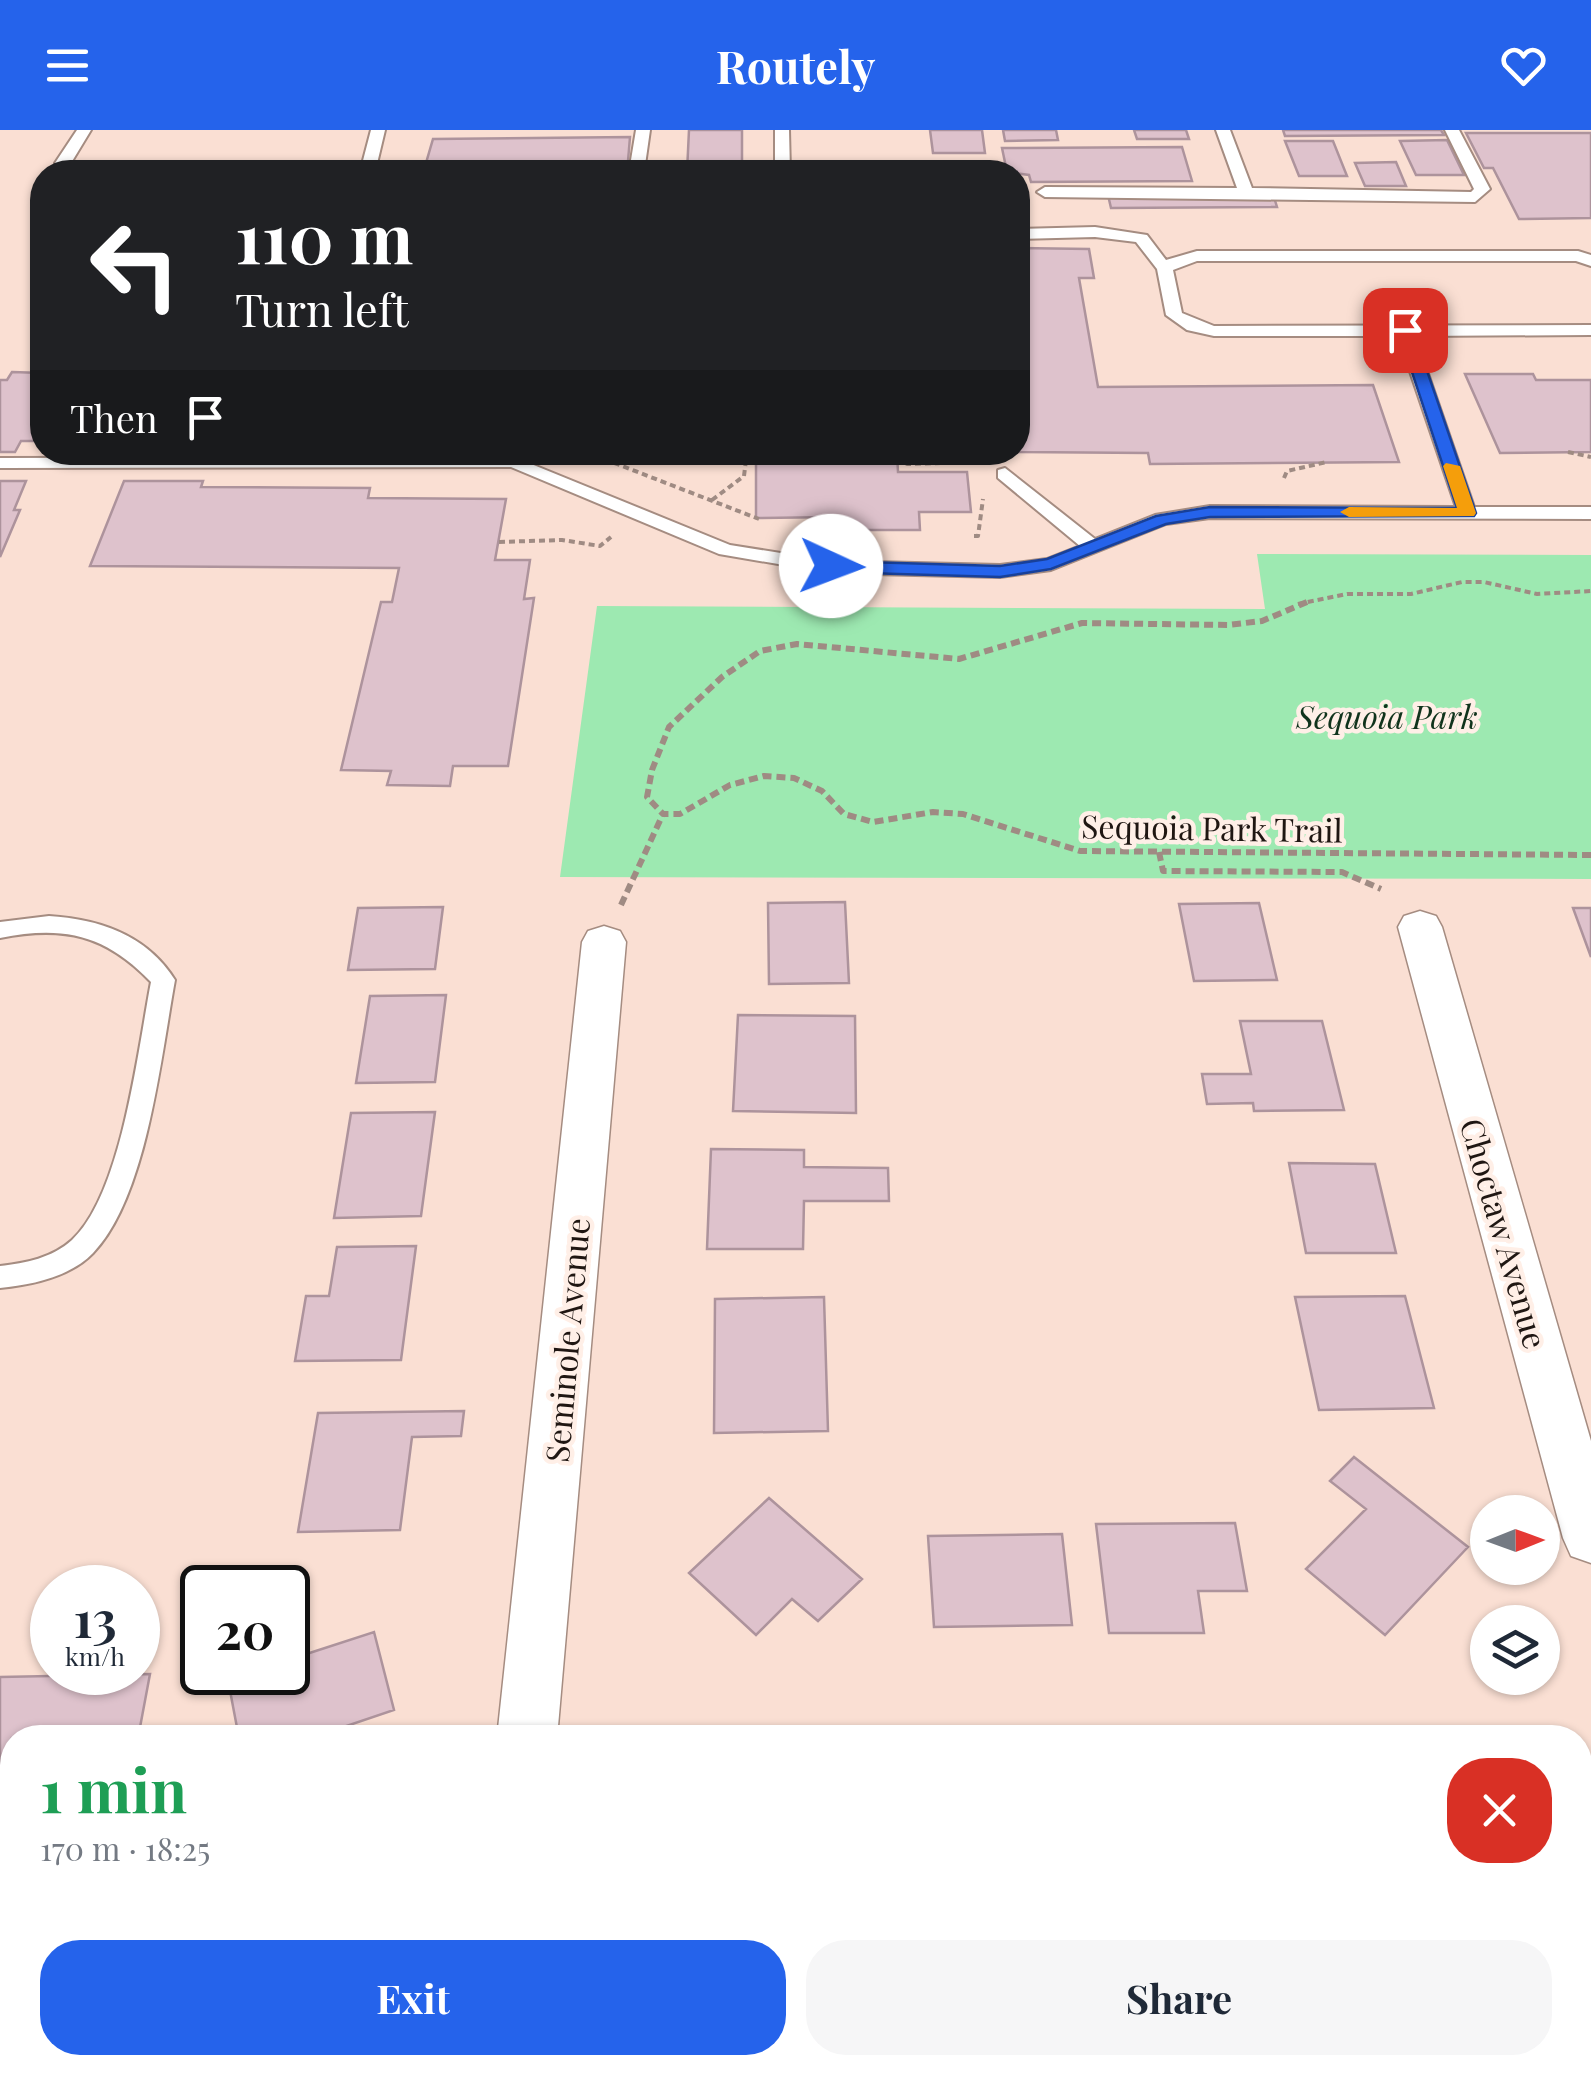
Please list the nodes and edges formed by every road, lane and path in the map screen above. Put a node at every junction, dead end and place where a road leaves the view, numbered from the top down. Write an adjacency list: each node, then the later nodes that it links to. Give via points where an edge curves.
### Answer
1 (84, 130): 7 (lane)
2 (378, 130): 8 (lane)
3 (643, 130): 9 (lane)
4 (782, 130): 10 (lane)
5 (1222, 130): 12 (lane)
6 (1452, 130): 12 (lane, via 1482,190 1475,197)
7 (64, 160)
8 (369, 160)
9 (639, 160)
10 (782, 160)
11 (1045, 192): 12 (lane)
12 (1246, 193)
13 (1030, 234): 15 (lane, via 1141,238)
14 (1590, 259): 15 (lane, via 1197,256)
15 (1166, 269): 16 (lane, via 1174,315 1193,326)
16 (1405, 330): 17 (lane); 29 (lane)
17 (1591, 330)
18 (1568, 452): 19 (path)
19 (1591, 456)
20 (0, 463): 21 (lane)
21 (30, 463)
22 (521, 465): 26 (lane)
23 (529, 465): 26 (lane)
24 (619, 465): 28 (path)
25 (746, 465): 28 (path, via 744,476)
26 (526, 467): 31 (lane)
27 (1005, 474): 33 (path, via 968,482 984,497 978,536); 35 (lane)
28 (711, 501): 32 (path)
29 (1468, 513): 30 (lane); 35 (lane, via 1210,512 1162,519)
30 (1591, 513)
31 (639, 514): 34 (path, via 600,546); 35 (lane, via 726,550 831,566 1000,571 1051,564)
32 (767, 522)
33 (960, 536)
34 (499, 542)
35 (1093, 547)
36 (1591, 592): 37 (path, via 1537,594 1462,582 1411,594 1348,594 1228,625 1082,624 959,659 796,644 760,651 669,727 647,798)
37 (663, 814): 38 (path, Sequoia Park Trail, via 680,814 730,785 764,776 794,778 822,791 844,814 873,822 963,814 1080,852); 43 (path)
38 (1159, 852): 39 (path, Sequoia Park Trail); 40 (path, via 1163,871 1342,872)
39 (1591, 855)
40 (1381, 889)
41 (1420, 927): 45 (street, Choctaw Avenue)
42 (0, 930): 44 (lane, via 79,927 127,944 163,980 120,1184 85,1244 33,1275)
43 (604, 942): 46 (street, Seminole Avenue)
44 (0, 1278)
45 (1591, 1538)
46 (527, 1725)

